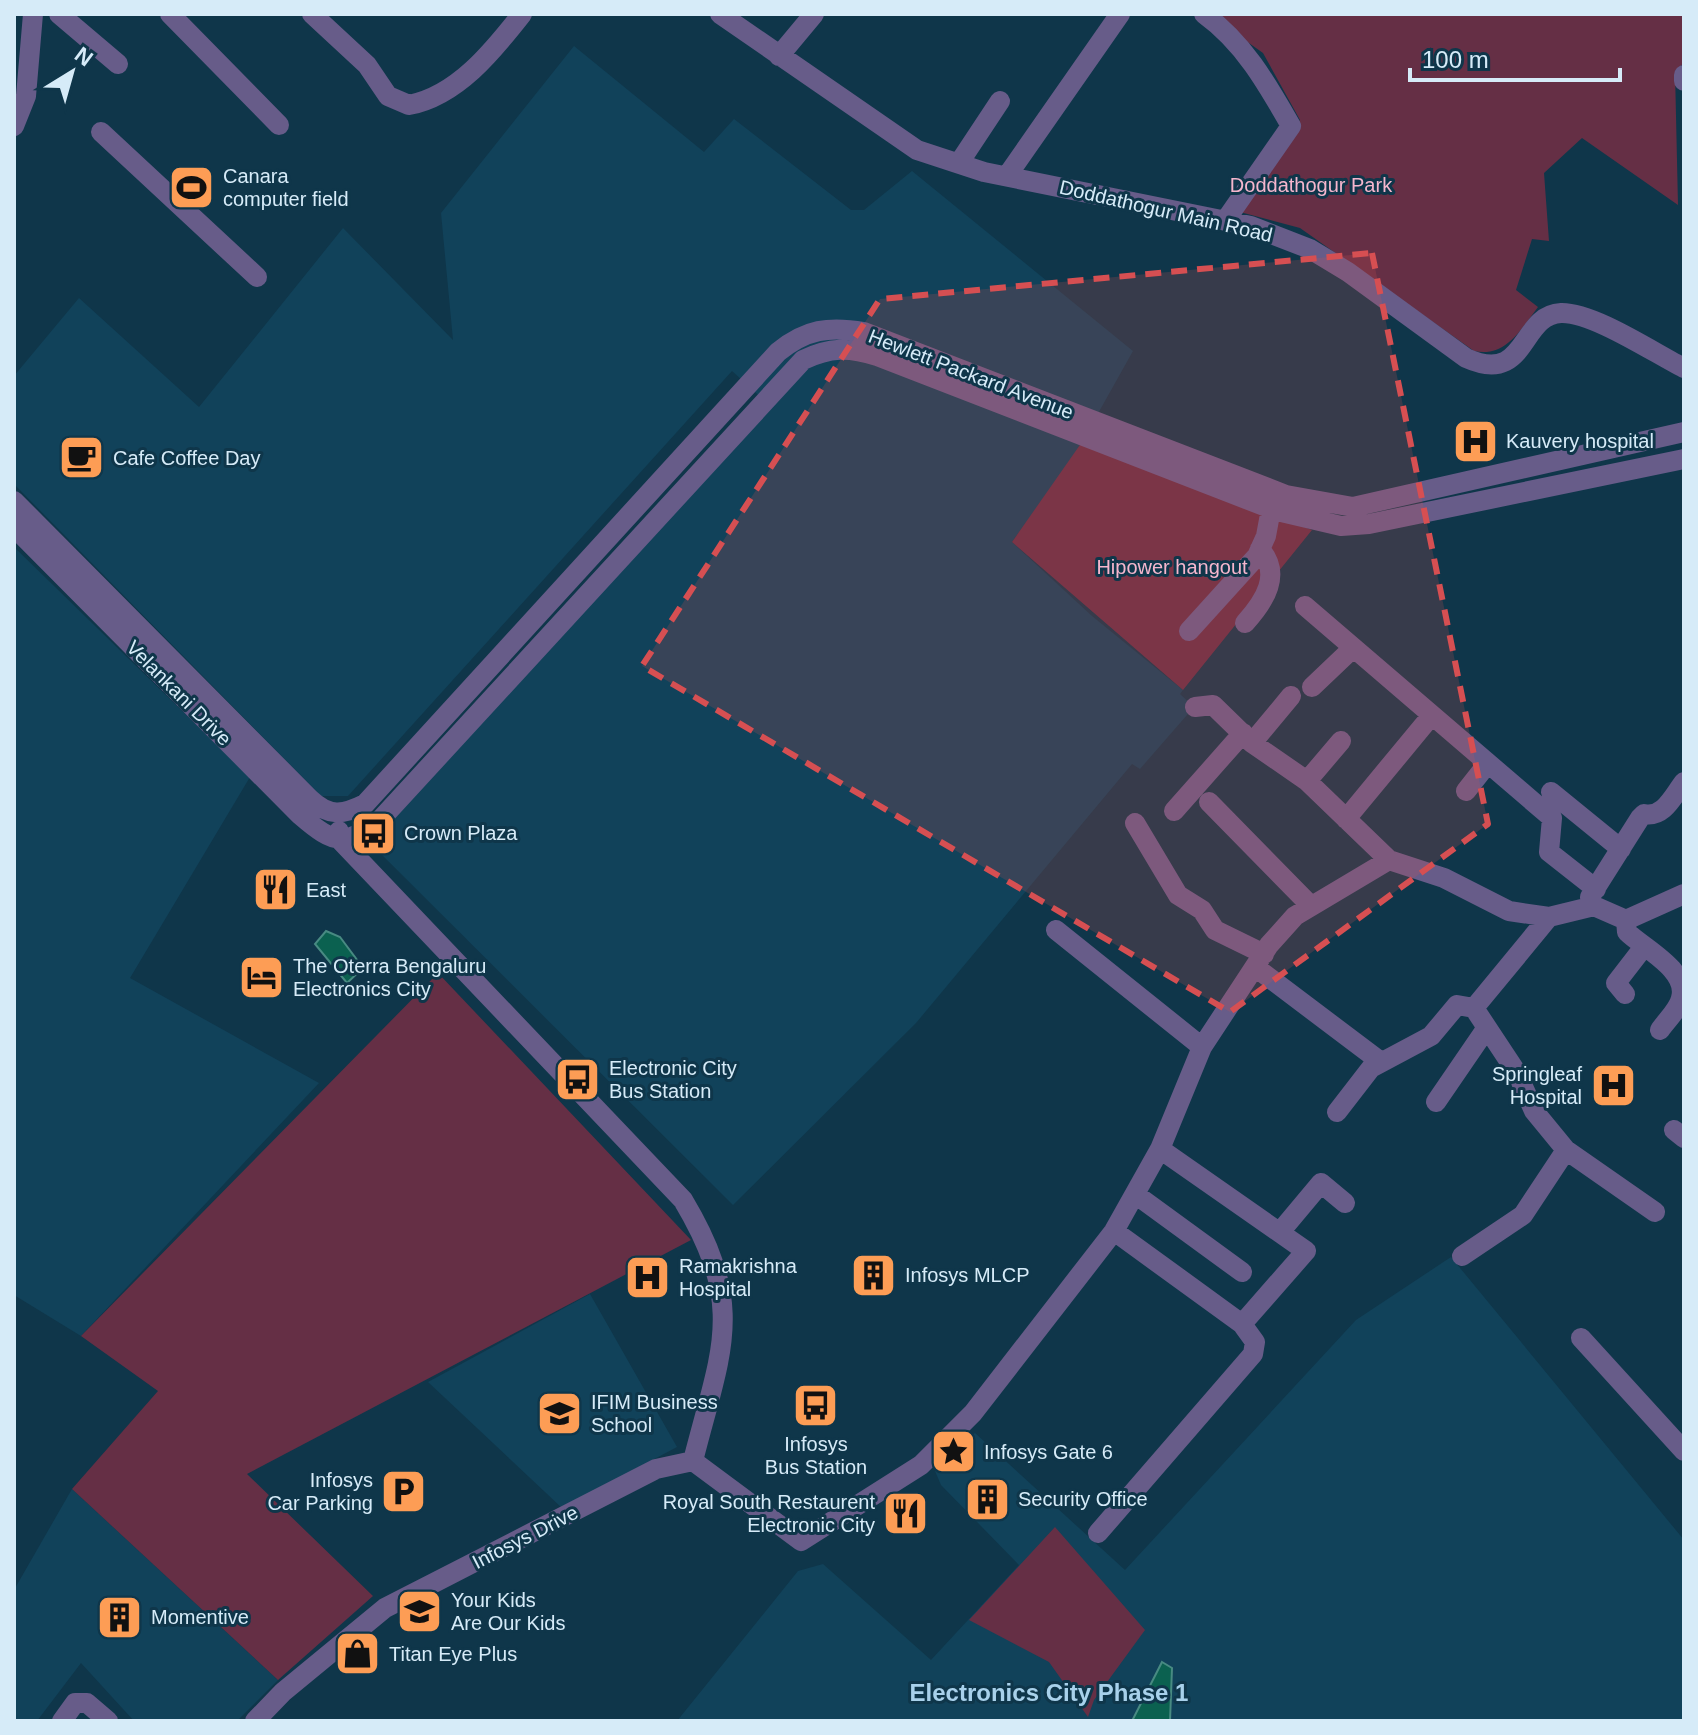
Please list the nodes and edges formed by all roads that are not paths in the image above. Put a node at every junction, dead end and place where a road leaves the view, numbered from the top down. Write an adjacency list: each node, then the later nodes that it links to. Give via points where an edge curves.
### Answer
1 (33, 14): 16 (street, via 26,96)
2 (59, 14): 11 (street)
3 (170, 14): 15 (street)
4 (312, 14): 5 (street, via 367,65 388,96 409,105 481,64)
5 (522, 14)
6 (720, 14): 10 (street, Doddathogur Main Road)
7 (814, 14): 10 (street)
8 (1120, 14): 19 (street)
9 (1204, 14): 20 (street, via 1253,63 1291,126)
10 (779, 56): 18 (street, Doddathogur Main Road, via 917,150)
11 (118, 64)
12 (1684, 75): 13 (street)
13 (1684, 81)
14 (1000, 101): 18 (street)
15 (279, 125)
16 (14, 126)
17 (101, 132): 21 (street)
18 (959, 163): 19 (street, Doddathogur Main Road)
19 (1007, 176): 20 (street, Doddathogur Main Road)
20 (1225, 221): 24 (street, Doddathogur Main Road, via 1310,249 1486,367 1504,364 1545,319 1559,313 1587,319)
21 (257, 277)
22 (793, 339): 23 (street); 25 (street, Hewlett Packard Avenue, via 829,328 864,332 1286,495 1353,507); 48 (street, via 365,804)
23 (803, 360): 28 (street, Hewlett Packard Avenue, via 836,348 877,356); 51 (street, via 381,819)
24 (1684, 368)
25 (1684, 432)
26 (1684, 459): 28 (street, Hewlett Packard Avenue, via 1369,524 1341,526)
27 (14, 501): 48 (street, Velankani Drive, via 310,799 324,812)
28 (1271, 509): 30 (street)
29 (14, 527): 51 (street, Velankani Drive, via 300,815 317,830)
30 (1260, 549): 32 (street, via 1271,561 1272,583); 33 (street, via 1238,581)
31 (1305, 606): 34 (street)
32 (1245, 623)
33 (1189, 631)
34 (1353, 648): 35 (street); 38 (street)
35 (1312, 687)
36 (1291, 696): 39 (street)
37 (1195, 707): 39 (street, via 1213,705)
38 (1432, 715): 41 (street); 49 (street)
39 (1248, 738): 42 (street); 47 (street)
40 (1341, 741): 42 (street)
41 (1488, 763): 44 (street); 54 (street, via 1552,818 1549,852)
42 (1307, 781): 49 (street)
43 (1684, 782): 52 (street, via 1661,812 1644,814)
44 (1466, 791)
45 (1551, 792): 52 (street)
46 (1209, 802): 56 (street)
47 (1174, 811)
48 (340, 813): 51 (street)
49 (1346, 819): 53 (street)
50 (1135, 823): 62 (street, via 1178,895)
51 (348, 840): 83 (street, via 683,1200 703,1233 717,1268 724,1342)
52 (1621, 849): 54 (street)
53 (1389, 860): 56 (street); 58 (street, via 1444,878 1509,911)
54 (1596, 889): 57 (street)
55 (1684, 894): 59 (street)
56 (1311, 906): 62 (street, via 1295,916)
57 (1577, 912): 58 (street); 59 (street, via 1594,906)
58 (1549, 917): 64 (street)
59 (1626, 920): 61 (street, via 1627,932)
60 (1056, 930): 67 (street)
61 (1643, 948): 63 (street, via 1616,983); 66 (street, via 1672,970 1682,989 1681,1001)
62 (1259, 961): 67 (street); 68 (street)
63 (1625, 994)
64 (1474, 1008): 65 (street); 68 (street, via 1457,1005 1431,1036)
65 (1486, 1029): 69 (street); 72 (street, via 1517,1073 1534,1111)
66 (1660, 1030)
67 (1202, 1047): 71 (street)
68 (1381, 1062): 70 (street)
69 (1436, 1102)
70 (1337, 1112)
71 (1160, 1149): 73 (street); 77 (street)
72 (1566, 1150): 75 (street); 78 (street, via 1523,1215)
73 (1135, 1194): 76 (street); 79 (street)
74 (1345, 1203): 77 (street, via 1321,1183)
75 (1655, 1212)
76 (1114, 1231): 80 (street); 83 (street, via 973,1413 921,1465 801,1541)
77 (1280, 1232): 80 (street, via 1306,1251)
78 (1462, 1256)
79 (1242, 1272)
80 (1242, 1324): 84 (street, via 1255,1342 1253,1354)
81 (1581, 1338): 82 (street)
82 (1684, 1451)
83 (693, 1461): 87 (street, Infosys Drive, via 656,1469 385,1608)
84 (1098, 1533)
85 (62, 1721): 86 (street, via 75,1703 87,1703)
86 (108, 1721)
87 (255, 1721)

